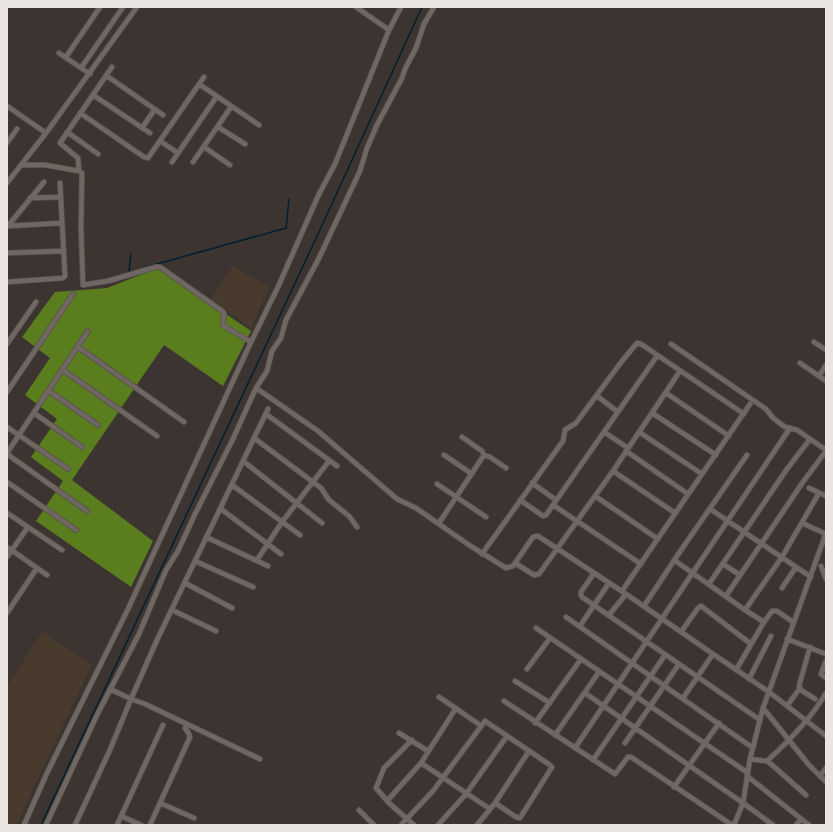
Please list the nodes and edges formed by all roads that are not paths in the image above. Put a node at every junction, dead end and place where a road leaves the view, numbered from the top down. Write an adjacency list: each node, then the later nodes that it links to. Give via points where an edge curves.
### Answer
1 (100, 7): 9 (street)
2 (123, 7): 10 (street)
3 (137, 7): 12 (street)
4 (356, 7): 7 (street)
5 (401, 7): 7 (street)
6 (434, 7): 67 (street, via 424,24 402,78 377,124 360,171 322,252 286,320 267,371)
7 (389, 30): 54 (street, via 335,164)
8 (59, 53): 9 (street)
9 (66, 57): 10 (street)
10 (81, 68): 12 (street)
11 (112, 68): 13 (street)
12 (90, 74): 28 (street)
13 (106, 76): 16 (street); 20 (street)
14 (204, 77): 15 (street)
15 (199, 84): 17 (street); 30 (street)
16 (93, 95): 21 (street); 25 (street)
17 (217, 96): 19 (street); 34 (street)
18 (7, 106): 28 (street)
19 (232, 106): 23 (street); 24 (street)
20 (154, 109): 22 (street); 25 (street)
21 (80, 113): 27 (street); 30 (street, via 146,158)
22 (163, 115)
23 (259, 125)
24 (218, 127): 32 (street); 33 (street)
25 (142, 128): 29 (street)
26 (17, 129): 31 (street)
27 (67, 132): 35 (street); 40 (street, via 60,144 78,157)
28 (46, 133): 38 (street)
29 (150, 133)
30 (160, 141): 34 (street)
31 (7, 143)
32 (245, 144)
33 (204, 147): 37 (street); 39 (street)
34 (178, 153): 36 (street)
35 (98, 154)
36 (172, 162)
37 (193, 162)
38 (21, 165): 40 (street, via 42,165); 42 (street)
39 (230, 165)
40 (80, 171): 54 (street, via 82,285 160,267 222,310 224,326)
41 (44, 182): 45 (street)
42 (7, 183)
43 (60, 183): 44 (street)
44 (61, 197): 45 (street); 46 (street)
45 (30, 198): 47 (street)
46 (62, 223): 47 (street); 48 (street)
47 (8, 226)
48 (64, 251): 49 (street); 50 (street, via 63,278)
49 (7, 253)
50 (7, 282)
51 (73, 294): 69 (street)
52 (36, 302): 56 (street)
53 (88, 331): 58 (street)
54 (251, 342): 277 (street, via 128,609)
55 (814, 342): 59 (street)
56 (7, 344)
57 (671, 344): 82 (street, via 766,410 780,424)
58 (78, 347): 63 (street); 79 (street)
59 (826, 350)
60 (657, 356): 64 (street); 71 (street, via 637,343); 74 (street)
61 (800, 363): 65 (street)
62 (826, 365): 65 (street)
63 (63, 370): 68 (street); 86 (street)
64 (680, 372): 70 (street); 78 (street)
65 (819, 376): 66 (street)
66 (826, 381)
67 (256, 388): 132 (street, via 318,431 397,499); 216 (street)
68 (48, 391): 75 (street); 80 (street)
69 (7, 392)
70 (666, 393): 76 (street); 87 (street)
71 (597, 396): 74 (street); 109 (street, via 576,423 565,430 563,441)
72 (750, 404): 78 (street)
73 (268, 409): 77 (street)
74 (618, 412): 83 (street)
75 (34, 413): 85 (street); 91 (street)
76 (652, 413): 84 (street); 97 (street)
77 (266, 414): 89 (street); 99 (street)
78 (744, 414): 87 (street)
79 (184, 422)
80 (98, 425)
81 (7, 427): 85 (street)
82 (790, 428): 90 (street); 128 (street)
83 (604, 432): 92 (street); 119 (street)
84 (639, 432): 92 (street); 106 (street)
85 (19, 435): 94 (street); 103 (street)
86 (157, 436)
87 (729, 436): 97 (street)
88 (462, 437): 95 (street)
89 (254, 438): 100 (street); 108 (street)
90 (810, 439): 93 (street); 137 (street)
91 (82, 448)
92 (627, 450): 104 (street); 114 (street)
93 (826, 451): 143 (street)
94 (7, 453): 124 (street)
95 (484, 454): 102 (street); 105 (street)
96 (444, 455): 105 (street)
97 (716, 455): 106 (street)
98 (747, 455): 123 (street)
99 (329, 461): 101 (street); 108 (street)
100 (243, 462): 111 (street); 120 (street)
101 (337, 466)
102 (506, 468)
103 (68, 469)
104 (613, 471): 115 (street); 126 (street)
105 (472, 474): 117 (street)
106 (702, 474): 114 (street)
107 (7, 482): 136 (street)
108 (312, 482): 120 (street); 135 (street, via 349,516)
109 (532, 482): 118 (street); 119 (street)
110 (437, 484): 117 (street)
111 (232, 485): 122 (street); 130 (street)
112 (809, 488): 113 (street)
113 (819, 493): 116 (street); 133 (street)
114 (688, 494): 126 (street)
115 (595, 496): 129 (street); 141 (street)
116 (826, 496)
117 (456, 498): 127 (street); 132 (street)
118 (520, 500): 121 (street, via 544,516); 150 (street)
119 (556, 500): 121 (street)
120 (296, 503): 130 (street); 131 (street)
121 (553, 505): 129 (street)
122 (221, 509): 140 (street); 142 (street)
123 (710, 509): 128 (street); 154 (street)
124 (87, 511)
125 (7, 513): 134 (street)
126 (675, 513): 141 (street)
127 (486, 517)
128 (727, 520): 137 (street); 164 (street)
129 (578, 521): 146 (street); 157 (street)
130 (282, 522): 139 (street); 142 (street)
131 (322, 523)
132 (439, 523): 150 (street)
133 (802, 523): 138 (street); 152 (street)
134 (28, 527): 147 (street); 148 (street)
135 (357, 527)
136 (76, 530)
137 (745, 532): 143 (street); 158 (street)
138 (826, 534): 145 (street)
139 (300, 535)
140 (206, 537): 153 (street); 155 (street)
141 (658, 539): 157 (street)
142 (267, 543): 149 (street); 153 (street)
143 (762, 543): 152 (street); 167 (street)
144 (7, 547): 147 (street)
145 (823, 548): 160 (street)
146 (558, 549): 156 (street, via 537,575); 156 (street, via 535,536); 165 (street)
147 (12, 550): 151 (street); 163 (street)
148 (62, 550)
149 (282, 554)
150 (482, 554): 156 (street, via 506,568 511,568)
151 (7, 557)
152 (782, 557): 162 (street); 181 (street)
153 (257, 560): 159 (street)
154 (674, 560): 164 (street); 178 (street)
155 (195, 561): 170 (street); 173 (street)
156 (515, 563)
157 (641, 564): 175 (street)
158 (723, 564): 167 (street); 172 (street)
159 (268, 566)
160 (814, 566): 161 (street); 168 (street)
161 (824, 566): 169 (street)
162 (796, 567): 168 (street); 174 (street)
163 (37, 568): 166 (street); 182 (street)
164 (692, 572): 172 (street); 185 (street)
165 (594, 573): 171 (street); 177 (street, via 580,595)
166 (47, 575)
167 (740, 575): 176 (street)
168 (811, 577): 187 (street)
169 (826, 579)
170 (185, 583): 179 (street); 180 (street)
171 (609, 583): 175 (street); 177 (street)
172 (709, 584): 176 (street)
173 (253, 587)
174 (782, 588)
175 (624, 592): 178 (street); 183 (street)
176 (726, 596): 181 (street)
177 (594, 605): 183 (street); 188 (street)
178 (644, 606): 185 (street)
179 (232, 608)
180 (172, 610): 190 (street); 222 (street)
181 (745, 610): 186 (street)
182 (7, 613)
183 (609, 615): 195 (street)
184 (566, 616): 188 (street)
185 (662, 618): 191 (street); 195 (street)
186 (764, 622): 187 (street, via 774,610); 196 (street)
187 (793, 622): 194 (street)
188 (580, 626): 203 (street)
189 (536, 628): 193 (street)
190 (216, 631)
191 (681, 632): 196 (street, via 701,606); 198 (street)
192 (771, 636): 211 (street)
193 (550, 638): 201 (street); 205 (street)
194 (787, 639): 197 (street); 217 (street)
195 (646, 641): 200 (street); 203 (street)
196 (751, 644): 206 (street)
197 (810, 647): 199 (street); 215 (street)
198 (713, 654): 206 (street); 209 (street)
199 (826, 654)
200 (665, 655): 204 (street); 208 (street)
201 (581, 659): 207 (street); 226 (street)
202 (826, 661): 210 (street, via 821,674)
203 (632, 662): 208 (street); 213 (street)
204 (679, 664): 209 (street); 214 (street)
205 (527, 669)
206 (736, 670): 211 (street)
207 (599, 672): 213 (street); 218 (street)
208 (650, 676): 214 (street); 221 (street)
209 (698, 676): 223 (street); 233 (street)
210 (826, 678)
211 (749, 679): 217 (street)
212 (515, 681): 226 (street)
213 (618, 685): 221 (street); 227 (street)
214 (663, 685): 223 (street); 228 (street)
215 (800, 688): 224 (street); 229 (street)
216 (110, 689): 222 (street); 278 (street)
217 (769, 692): 229 (street); 231 (street)
218 (585, 693): 227 (street); 242 (street)
219 (826, 693): 234 (street)
220 (440, 697): 230 (street)
221 (636, 697): 228 (street); 232 (street)
222 (131, 698): 239 (street); 279 (street)
223 (682, 698): 236 (street)
224 (815, 699)
225 (504, 701): 235 (street)
226 (550, 703): 235 (street)
227 (603, 706): 232 (street); 249 (street)
228 (649, 706): 240 (street); 248 (street)
229 (787, 706): 234 (street)
230 (456, 708): 238 (street); 251 (street)
231 (763, 708): 233 (street); 246 (street)
232 (622, 719): 240 (street); 255 (street)
233 (760, 720): 250 (street)
234 (806, 722): 244 (street); 246 (street)
235 (536, 723): 242 (street)
236 (719, 723): 248 (street); 250 (street)
237 (163, 725): 273 (street)
238 (480, 725): 243 (street, via 486,721); 262 (street)
239 (186, 726): 253 (street); 268 (street, via 190,737)
240 (635, 728): 247 (street); 258 (street)
241 (399, 733): 245 (street)
242 (555, 735): 249 (street)
243 (507, 736): 252 (street); 265 (street)
244 (826, 736)
245 (412, 740): 251 (street); 267 (street, via 384,768 376,787)
246 (790, 741): 256 (street); 261 (street)
247 (625, 742)
248 (704, 744): 258 (street); 260 (street)
249 (575, 748): 255 (street)
250 (753, 748): 254 (street)
251 (428, 751): 257 (street)
252 (529, 751): 269 (street); 269 (street, via 552,767 521,817 516,817)
253 (260, 759)
254 (750, 759): 256 (street); 260 (street)
255 (593, 760): 264 (street, via 615,774 631,757)
256 (767, 761): 266 (street)
257 (421, 762): 262 (street); 267 (street)
258 (689, 766): 264 (street); 270 (street)
259 (826, 768): 261 (street)
260 (747, 774): 270 (street); 276 (street)
261 (820, 776): 263 (street)
262 (443, 778): 265 (street); 275 (street)
263 (826, 782)
264 (674, 787): 288 (street)
265 (466, 794): 271 (street); 286 (street)
266 (806, 795)
267 (387, 801): 275 (street)
268 (160, 803): 274 (street); 282 (street)
269 (495, 803): 271 (street)
270 (743, 803): 288 (street); 289 (street)
271 (490, 809): 287 (street)
272 (359, 810): 283 (street)
273 (121, 816): 280 (street); 281 (street)
274 (194, 818)
275 (407, 819): 284 (street); 285 (street)
276 (801, 819): 290 (street); 291 (street)
277 (24, 825)
278 (46, 825)
279 (75, 825)
280 (117, 825)
281 (141, 825)
282 (150, 825)
283 (374, 825)
284 (401, 825)
285 (414, 825)
286 (438, 825)
287 (477, 825)
288 (733, 825)
289 (772, 825)
290 (796, 825)
291 (809, 825)

